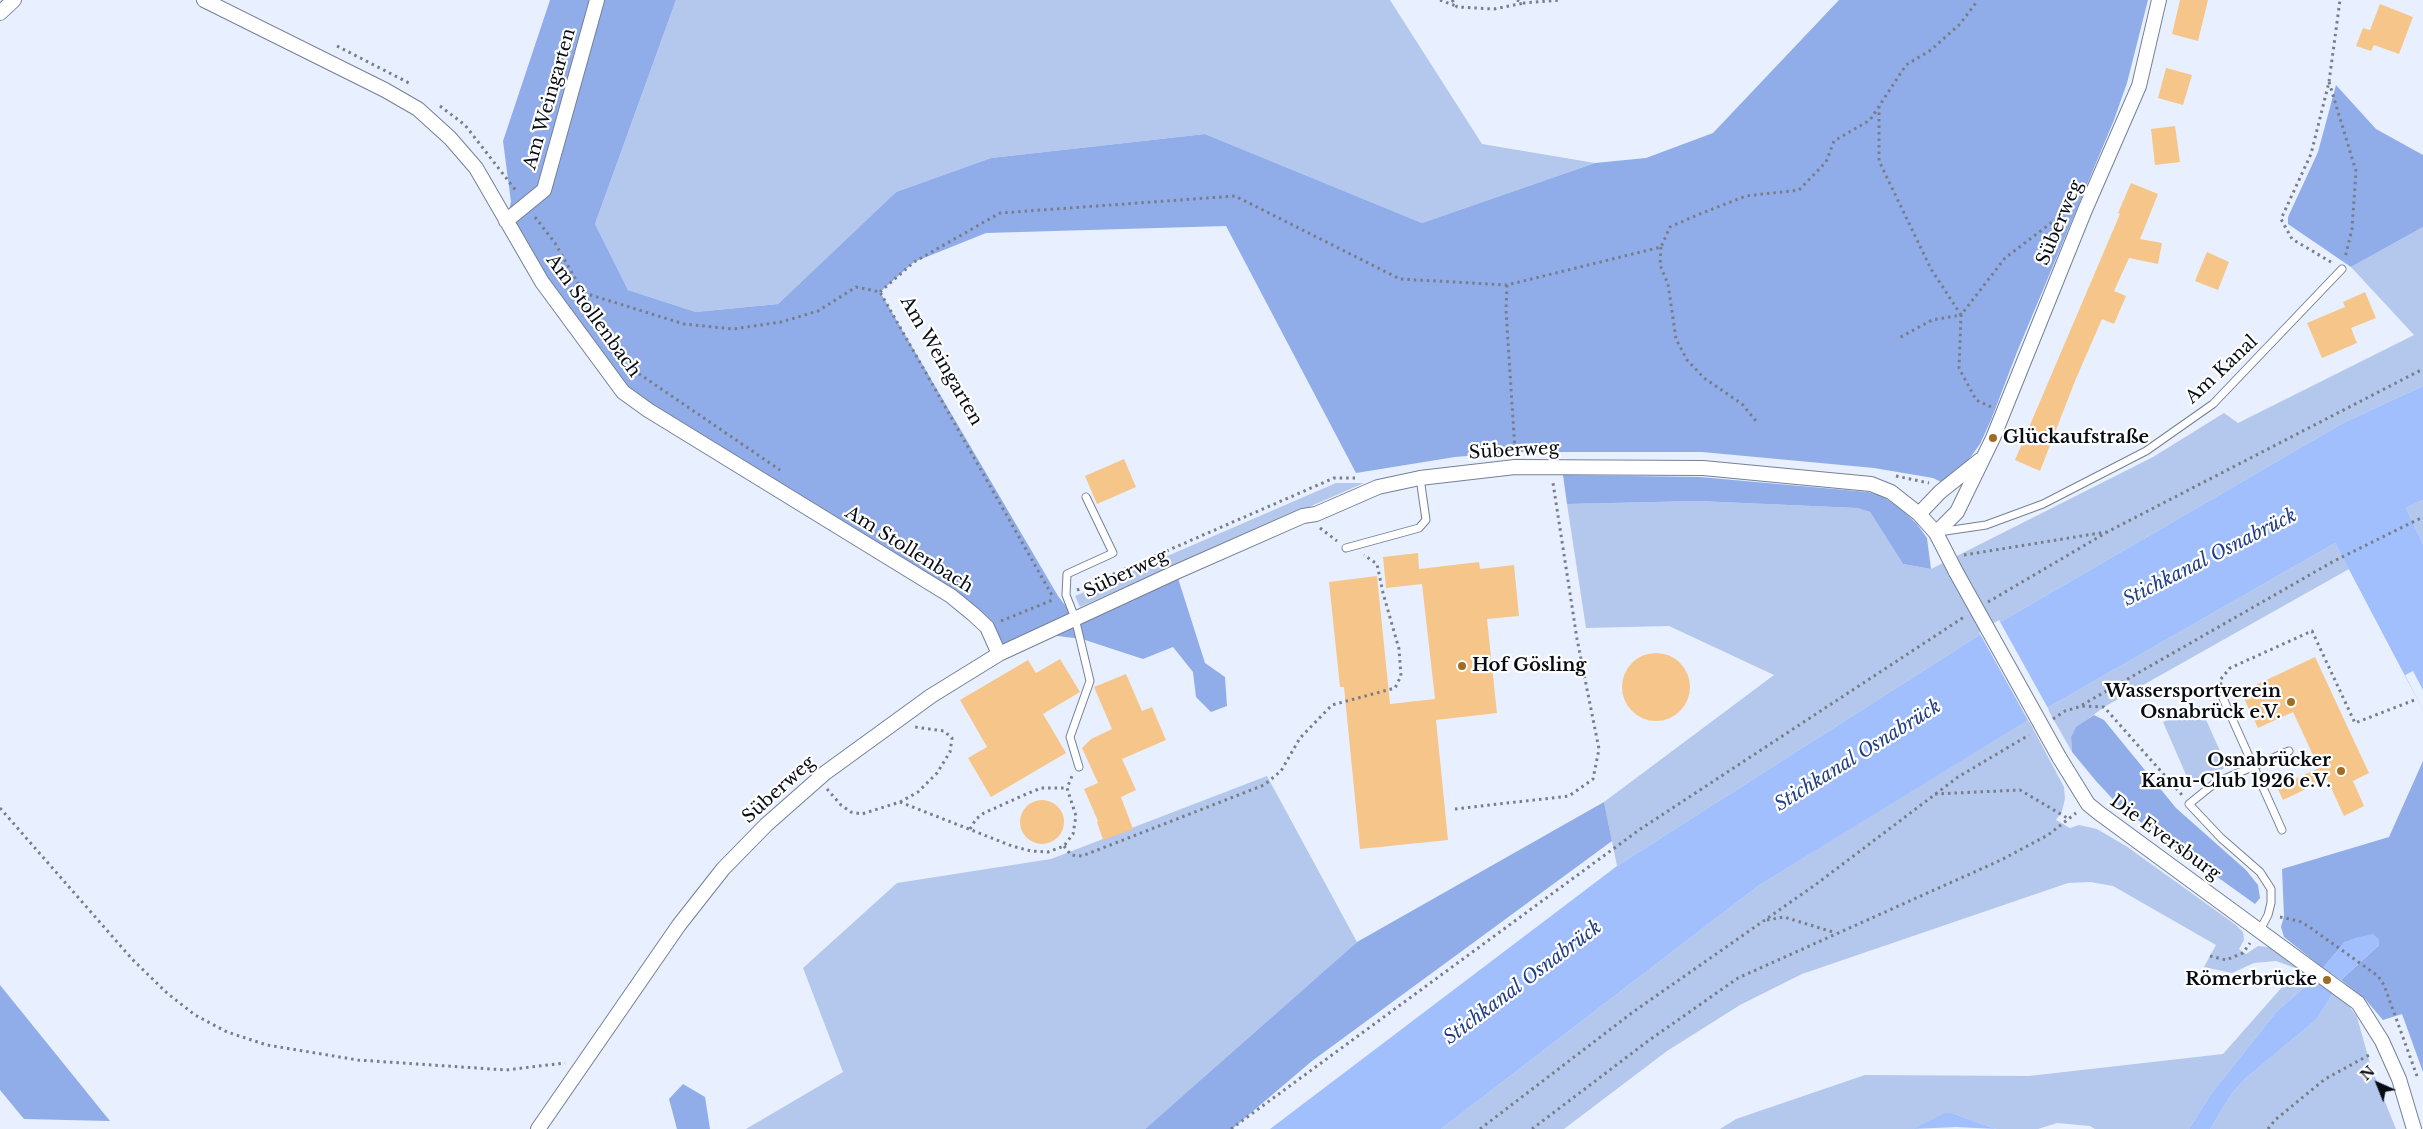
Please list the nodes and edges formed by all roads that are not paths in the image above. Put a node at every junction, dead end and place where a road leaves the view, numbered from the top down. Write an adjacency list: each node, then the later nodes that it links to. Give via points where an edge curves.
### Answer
1 (14, 0): 5 (street)
2 (204, 0): 6 (street, Am Stollenbach, via 418,109 476,168)
3 (597, 0): 6 (street, Am Weingarten, via 544,190)
4 (2159, 0): 8 (street, Süberweg, via 2139,86)
5 (0, 13)
6 (506, 221): 15 (street, Am Stollenbach, via 542,282 623,392 951,596 986,627)
7 (2342, 269): 12 (lane, Am Kanal, via 2213,404 2146,451 2042,504 1986,525)
8 (1985, 456): 11 (street, Süberweg, via 1940,492); 12 (street, Süberweg, via 1958,512)
9 (1420, 478): 11 (street, Süberweg, via 1515,467 1703,468 1871,484 1891,492); 13 (lane, via 1426,520 1419,528); 14 (street, Süberweg, via 1378,487 1316,514 1303,516)
10 (1086, 497): 14 (lane, via 1114,553 1067,574 1066,595)
11 (1919, 514): 12 (street, Süberweg)
12 (1936, 533): 21 (street, Die Eversburg, bridge, via 2088,804)
13 (1346, 548)
14 (1075, 618): 15 (street, Süberweg); 19 (lane, via 1090,682 1070,737)
15 (999, 654): 22 (street, Süberweg, via 902,716 818,780 766,825 723,869 679,925)
16 (2222, 696): 18 (lane)
17 (2289, 752): 18 (lane)
18 (2254, 766): 20 (lane); 21 (lane, via 2215,783 2189,804 2260,872 2271,890 2272,903)
19 (1079, 768)
20 (2282, 830)
21 (2260, 930): 23 (street, Die Eversburg, via 2351,997 2366,1013 2384,1046)
22 (538, 1129)
23 (2414, 1129)

